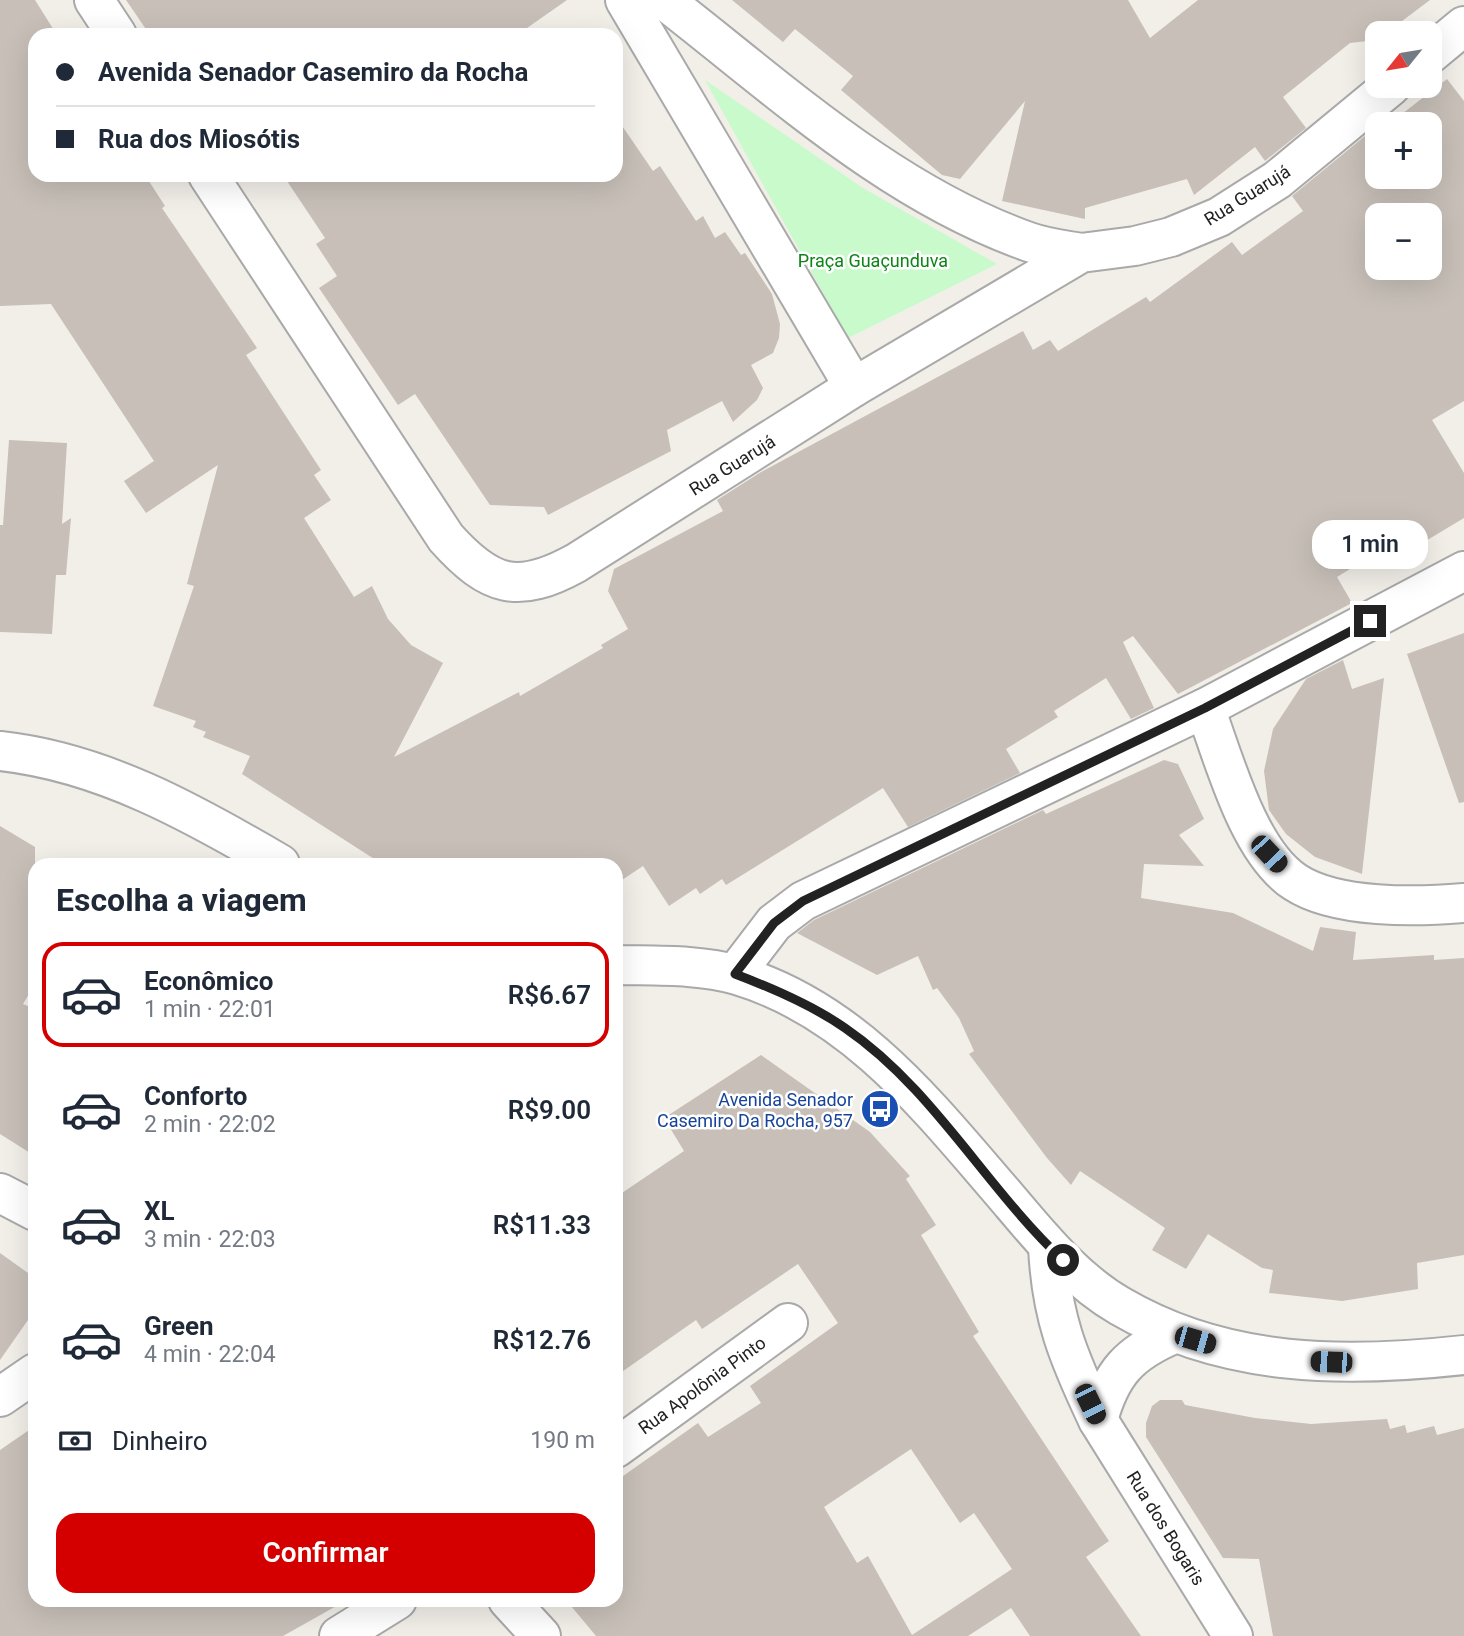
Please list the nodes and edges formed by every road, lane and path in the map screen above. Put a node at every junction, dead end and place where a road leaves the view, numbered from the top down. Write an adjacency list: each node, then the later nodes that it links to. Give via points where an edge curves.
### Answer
1 (94, 0): 5 (street)
2 (625, 0): 10 (street)
3 (664, 0): 9 (street, via 883,170 967,216 1031,243)
4 (1464, 26): 6 (street)
5 (112, 28)
6 (1442, 44)
7 (1376, 98): 9 (street, Rua Guarujá, via 1277,180 1219,217 1171,237)
8 (213, 182): 10 (street, Rua Guarujá, via 446,538 467,561 502,582 531,583 576,563)
9 (1081, 253): 10 (street, Rua Guarujá)
10 (854, 387)
11 (1464, 571): 12 (street)
12 (1205, 708): 15 (street, via 1256,836 1295,882 1329,896 1381,904); 17 (street, via 803,901 774,923)
13 (0, 751): 14 (street, via 74,764 120,780)
14 (269, 858)
15 (1464, 903)
16 (623, 965): 17 (street)
17 (735, 974): 20 (street, via 845,1028 880,1057)
18 (0, 1193): 19 (street)
19 (28, 1207)
20 (1048, 1246): 22 (street, via 1118,1305); 26 (street, Rua dos Bogaris, via 1056,1321)
21 (788, 1322): 27 (street, Rua Apolônia Pinto)
22 (1174, 1334): 23 (street, via 1287,1361 1354,1363); 26 (street, via 1149,1345 1120,1368)
23 (1464, 1355)
24 (28, 1378): 25 (street)
25 (0, 1397)
26 (1098, 1420): 32 (street, Rua dos Bogaris)
27 (623, 1443)
28 (386, 1607): 30 (street)
29 (514, 1607): 31 (street)
30 (338, 1636)
31 (541, 1636)
32 (1233, 1636)

